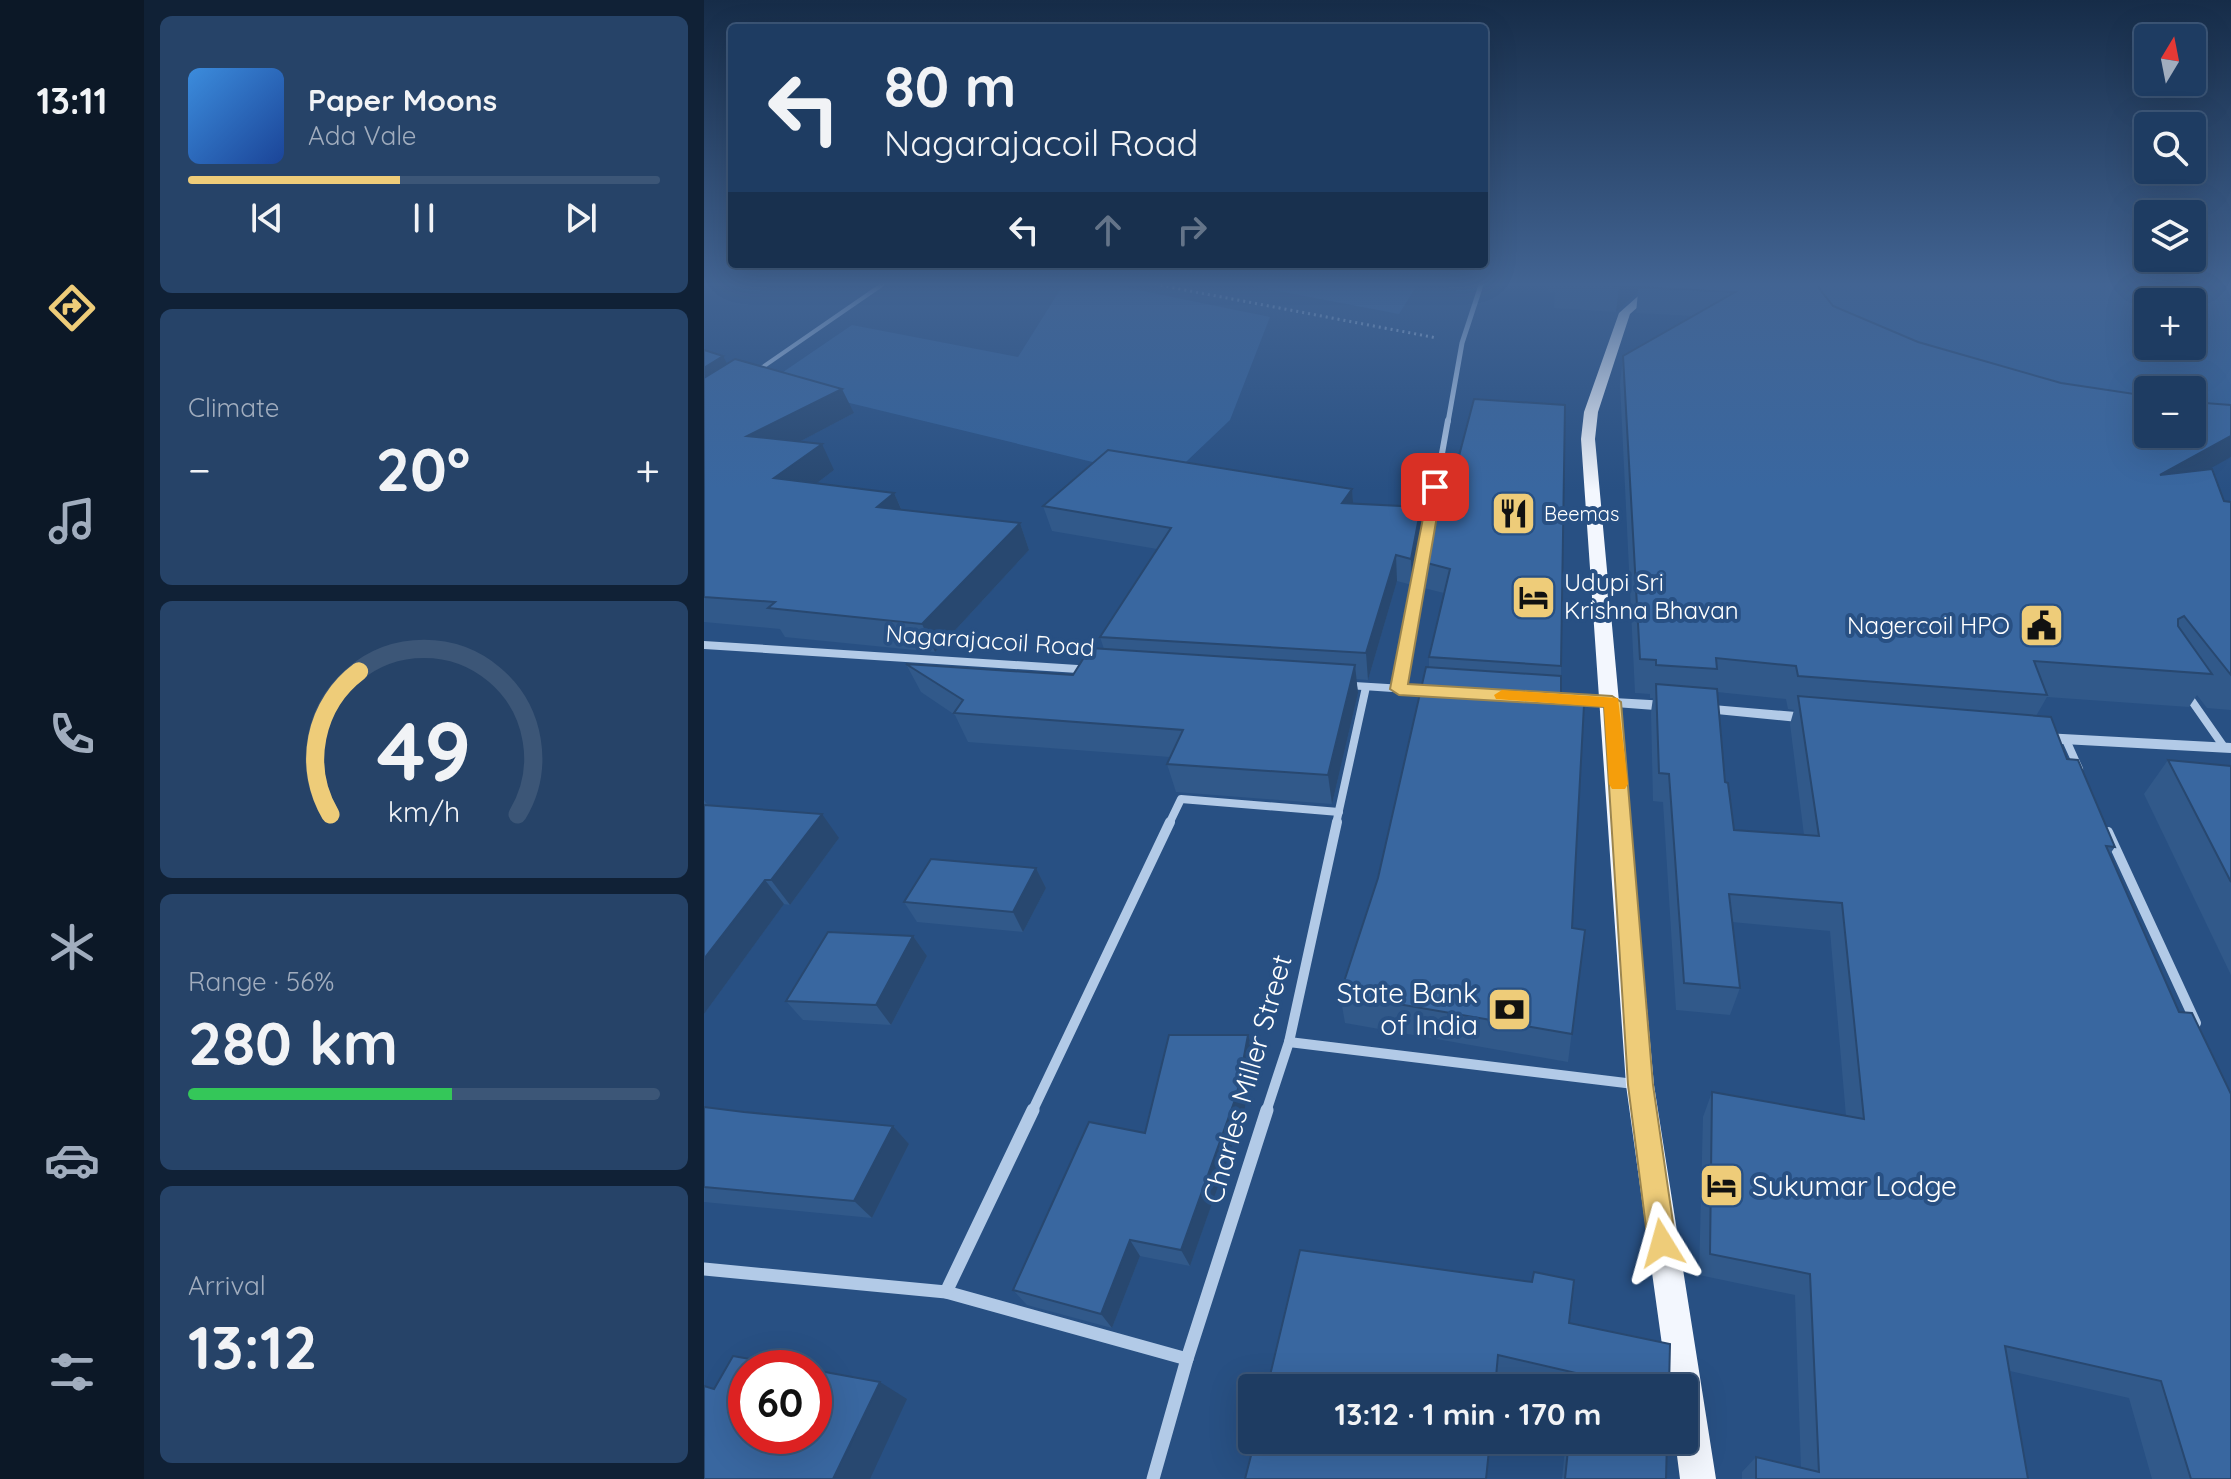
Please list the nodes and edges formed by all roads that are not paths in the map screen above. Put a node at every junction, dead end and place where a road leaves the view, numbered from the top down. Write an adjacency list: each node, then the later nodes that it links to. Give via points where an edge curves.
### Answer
1 (786, 351): 4 (lane)
2 (1461, 351): 10 (street)
3 (1612, 351): 13 (main road, via 1591,412 1588,439)
4 (756, 372)
5 (704, 645): 6 (street, Nagarajacoil Road)
6 (1114, 671)
7 (1318, 684): 9 (street)
8 (2181, 685): 17 (street)
9 (1366, 687): 10 (street); 19 (street, Charles Miller Street)
10 (1399, 689): 11 (street)
11 (1460, 693)
12 (1521, 696): 13 (street)
13 (1612, 702): 14 (street); 23 (main road)
14 (1831, 720)
15 (2034, 738): 16 (street)
16 (2066, 740): 17 (street); 18 (street)
17 (2228, 747)
18 (2085, 783)
19 (1339, 812): 22 (street, Charles Miller Street); 25 (street, via 1181,799)
20 (2105, 826): 21 (street)
21 (2198, 1028)
22 (1289, 1042): 23 (street); 26 (street, Charles Miller Street)
23 (1640, 1085): 28 (main road)
24 (704, 1269): 25 (street)
25 (946, 1292): 26 (street)
26 (1187, 1359): 27 (street, Charles Miller Street)
27 (1153, 1479)
28 (1698, 1479)

